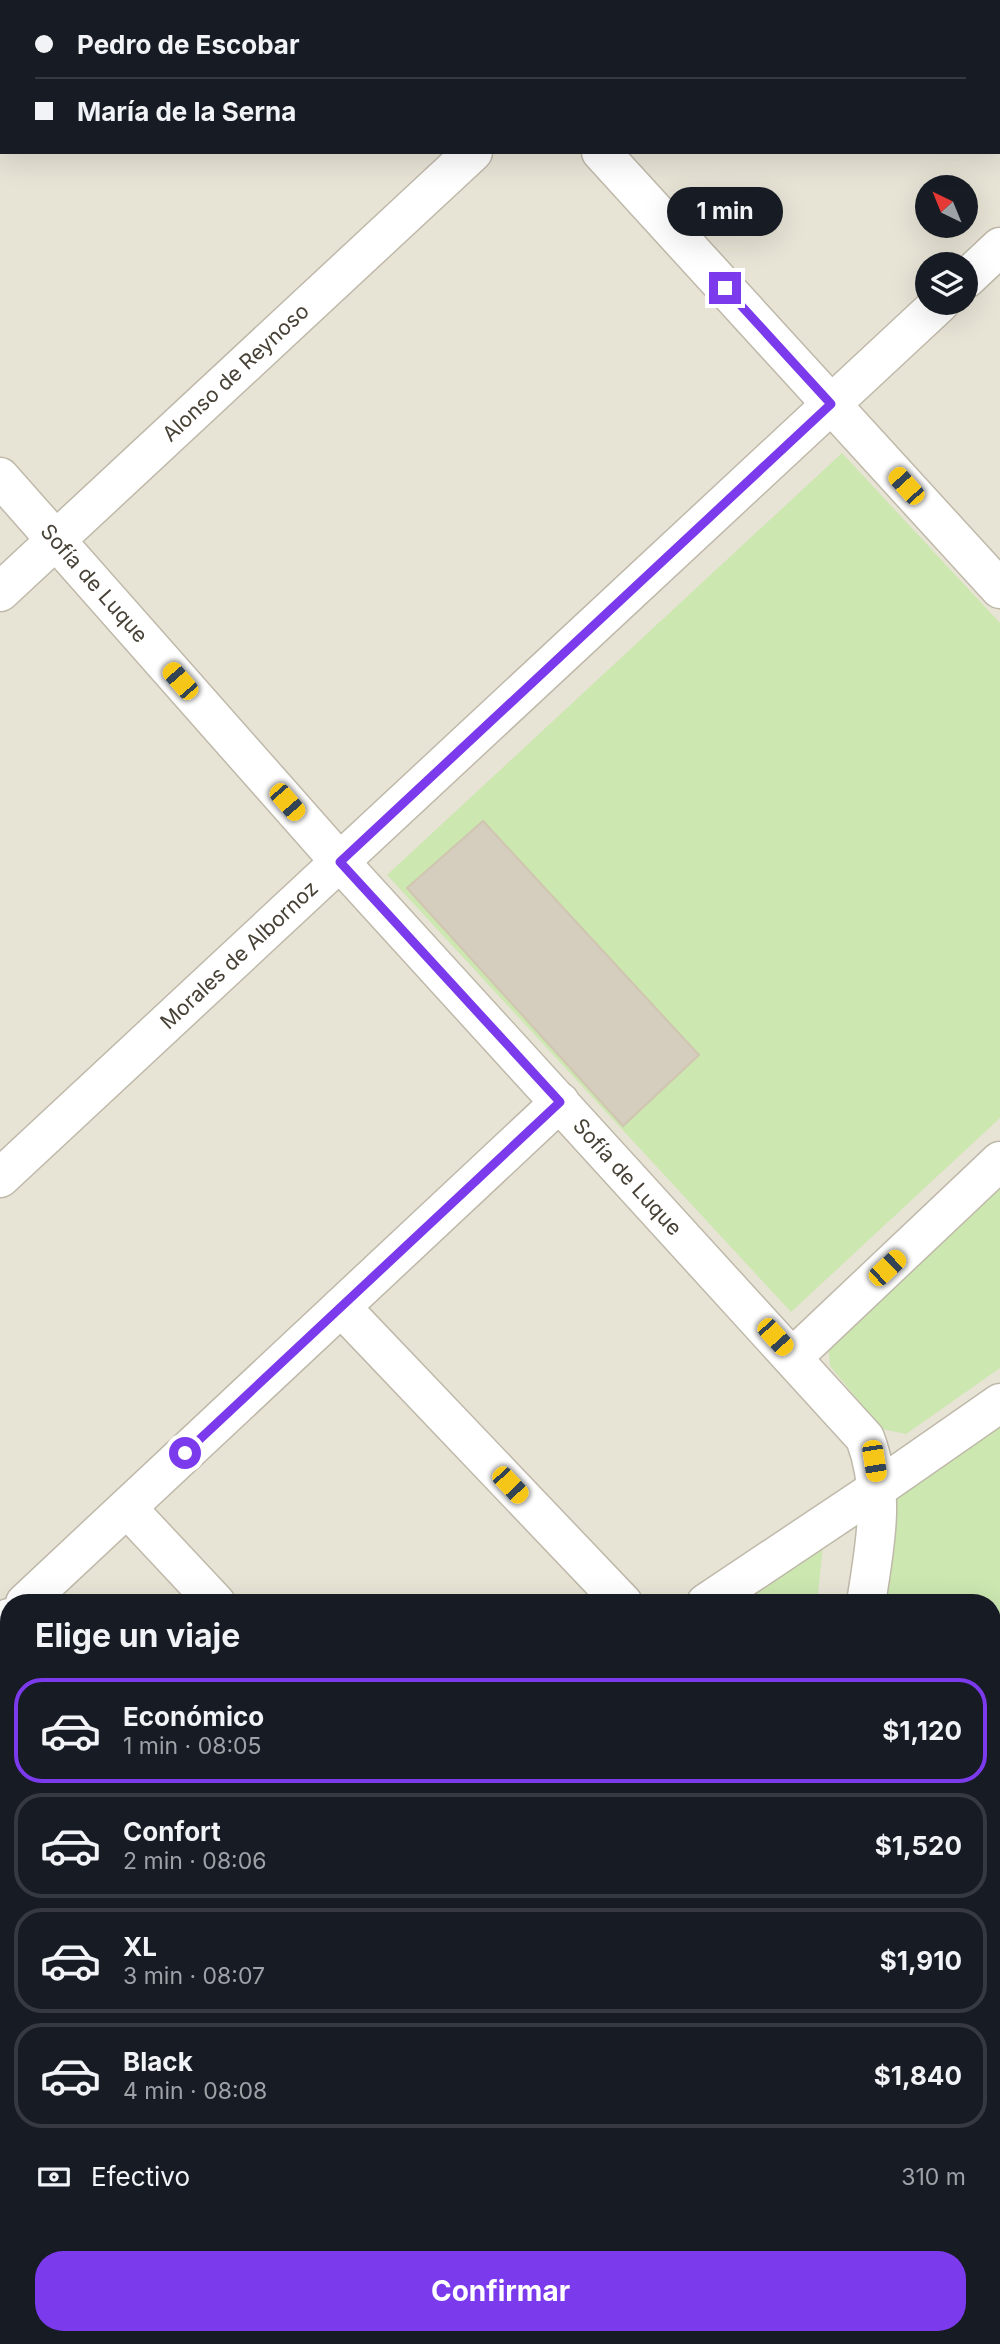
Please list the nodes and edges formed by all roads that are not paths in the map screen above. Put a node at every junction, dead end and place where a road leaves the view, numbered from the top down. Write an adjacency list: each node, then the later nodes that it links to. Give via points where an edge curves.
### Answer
1 (471, 154): 8 (street, Alonso de Reynoso)
2 (603, 154): 6 (street)
3 (1000, 247): 4 (street)
4 (978, 268)
5 (927, 315): 6 (street, Morales de Albornoz)
6 (831, 404): 9 (street); 11 (street, Morales de Albornoz)
7 (0, 477): 8 (street, Sofía de Luque)
8 (56, 540): 10 (street, Alonso de Reynoso); 11 (street, Sofía de Luque)
9 (1000, 589)
10 (0, 592)
11 (340, 862): 12 (street, Sofía de Luque); 14 (street, Morales de Albornoz)
12 (560, 1102): 15 (street); 16 (street, Sofía de Luque)
13 (1000, 1161): 16 (street)
14 (0, 1178)
15 (341, 1307): 19 (street); 22 (street)
16 (793, 1357): 18 (street, Sofía de Luque, via 865,1438)
17 (1000, 1403): 18 (street)
18 (878, 1488): 23 (street); 24 (street, Sofía de Luque)
19 (127, 1508): 20 (street); 21 (street)
20 (35, 1594)
21 (208, 1594)
22 (614, 1594)
23 (719, 1594)
24 (867, 1594)

